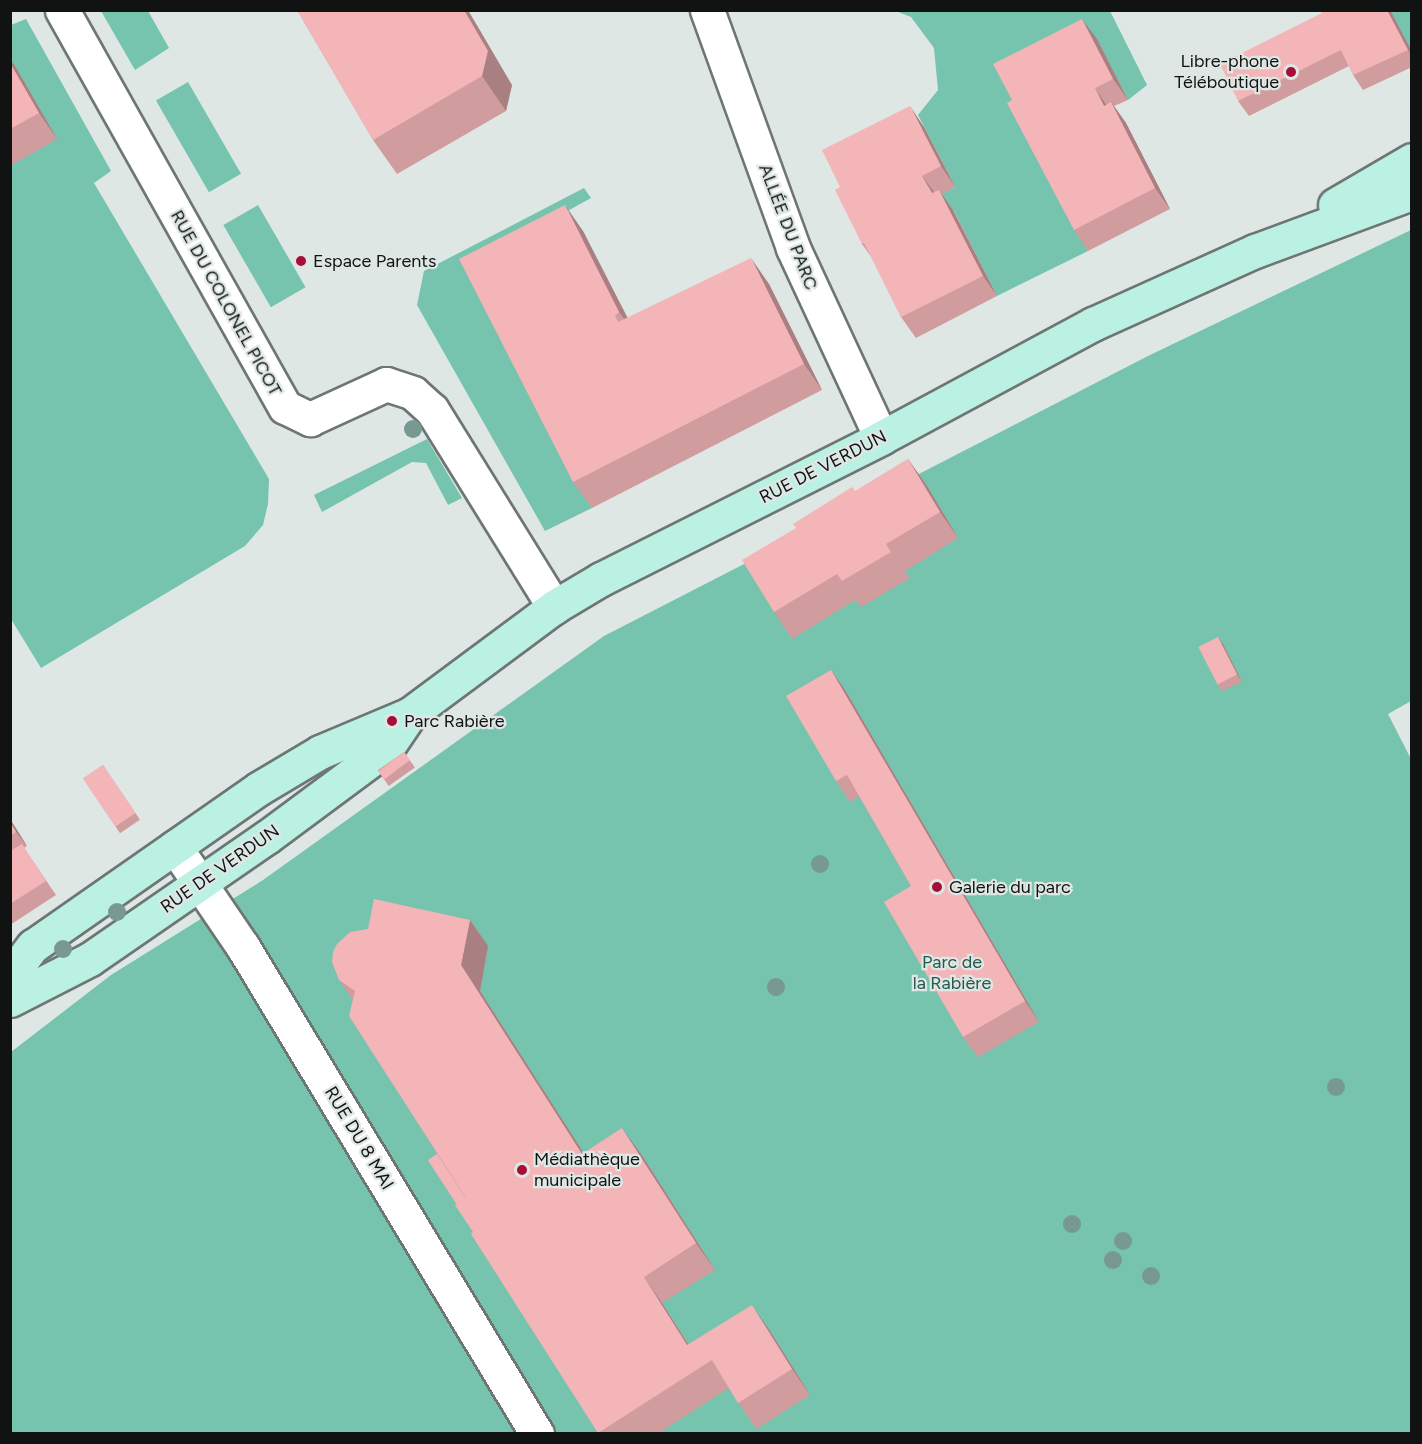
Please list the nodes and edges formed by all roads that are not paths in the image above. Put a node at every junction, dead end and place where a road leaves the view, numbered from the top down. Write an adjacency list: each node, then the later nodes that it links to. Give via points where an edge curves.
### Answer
1 (62, 10): 7 (street, RUE DU COLONEL PICOT, via 285,407 310,418 386,384 413,393 432,410)
2 (707, 10): 6 (street, ALLÉE DU PARC, via 793,248)
3 (1412, 160): 5 (main road, RUE DE VERDUN)
4 (1412, 193): 5 (main road, RUE DE VERDUN)
5 (1255, 251): 6 (main road, RUE DE VERDUN, via 1094,324)
6 (880, 438): 7 (main road, RUE DE VERDUN)
7 (554, 607): 8 (main road, RUE DE VERDUN)
8 (410, 714): 9 (main road, RUE DE VERDUN, via 320,752 258,789); 10 (main road, RUE DE VERDUN, via 387,748)
9 (175, 847): 10 (street, RUE DU 8 MAI); 11 (main road, RUE DE VERDUN, via 33,946)
10 (198, 884): 12 (main road, RUE DE VERDUN, via 90,959); 13 (street, RUE DU 8 MAI, via 243,947)
11 (10, 976)
12 (10, 1000)
13 (537, 1434)

